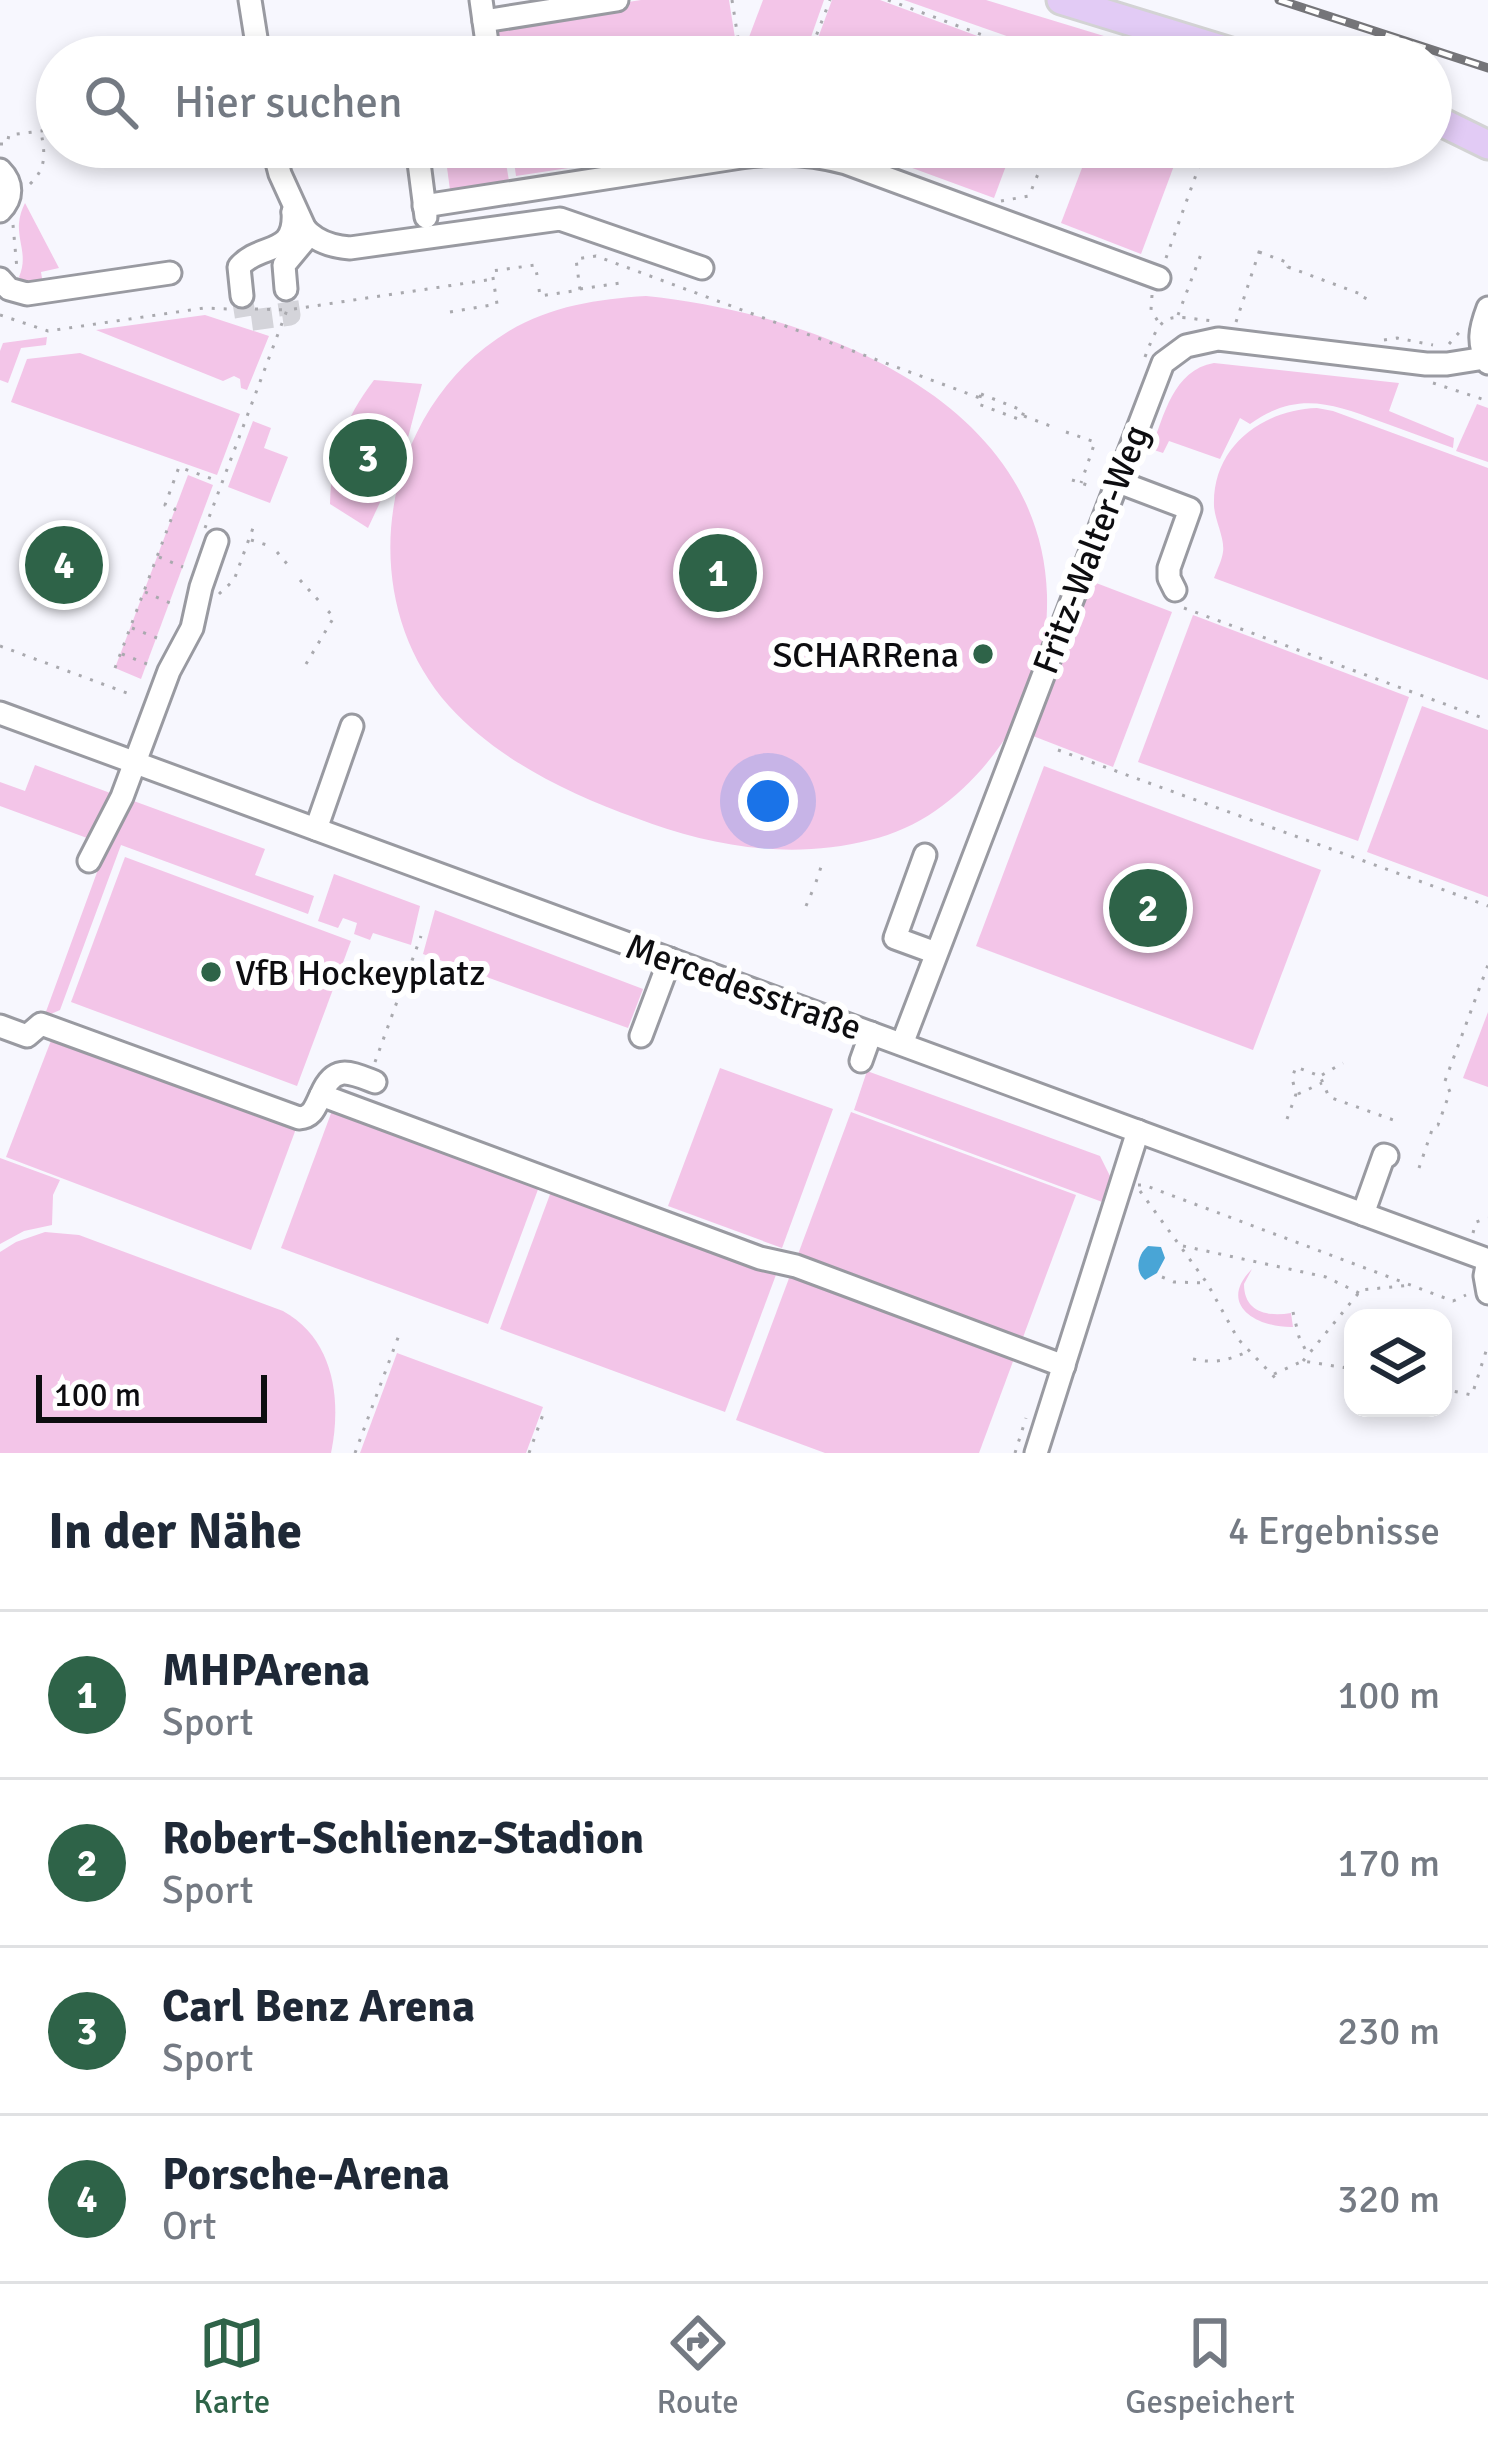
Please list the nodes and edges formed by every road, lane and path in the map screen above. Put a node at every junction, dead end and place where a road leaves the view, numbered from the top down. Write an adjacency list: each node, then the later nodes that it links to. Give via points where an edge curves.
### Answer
1 (250, 0): 8 (street)
2 (617, 0): 7 (street)
3 (732, 0): 9 (path)
4 (830, 0): 10 (path)
5 (888, 0): 11 (path)
6 (1061, 0): 12 (main road)
7 (482, 10)
8 (256, 36)
9 (737, 36)
10 (816, 36)
11 (985, 36)
12 (1178, 36)
13 (1452, 120): 15 (main road)
14 (1452, 127): 18 (main road)
15 (1488, 128)
16 (36, 132): 17 (path)
17 (0, 144)
18 (1488, 146)
19 (42, 168): 27 (path)
20 (280, 168): 30 (street)
21 (419, 168): 28 (street)
22 (676, 168): 28 (street)
23 (856, 168): 31 (street)
24 (1040, 168): 31 (path, via 1029,196 997,202)
25 (1198, 168): 37 (path)
26 (0, 170): 29 (street, via 10,191)
27 (23, 188)
28 (424, 206): 32 (street)
29 (0, 211)
30 (297, 214): 32 (street, via 319,241 339,247); 41 (street, via 304,242 284,265); 44 (street, via 286,240 239,267)
31 (991, 217): 37 (street)
32 (428, 236): 34 (street, via 560,219)
33 (1203, 249): 50 (path)
34 (702, 268)
35 (170, 273): 38 (street, via 27,294)
36 (537, 274): 39 (path, via 535,265 492,271)
37 (1159, 278): 51 (path, via 1150,305)
38 (0, 279)
39 (494, 279): 48 (path, via 497,304); 61 (path, via 286,310)
40 (620, 283): 43 (path)
41 (286, 289)
42 (539, 289): 43 (path, via 540,296)
43 (580, 289): 55 (path, via 576,259 596,256)
44 (242, 296)
45 (1361, 307): 52 (path, via 1366,296 1260,249)
46 (204, 308): 49 (path, via 48,331)
47 (1488, 308): 53 (street, via 1480,335)
48 (450, 311)
49 (0, 315)
50 (1177, 317)
51 (1159, 323)
52 (1235, 323)
53 (1486, 361): 63 (street, Fritz-Walter-Weg, via 1426,364 1232,339 1194,343 1158,371)
54 (1432, 383): 56 (path)
55 (980, 398): 57 (path); 57 (path, via 978,404)
56 (1488, 401)
57 (1022, 415): 58 (path)
58 (1054, 427)
59 (1066, 432): 62 (path, via 1095,442)
60 (1072, 480): 62 (path)
61 (221, 482): 64 (path); 68 (path, via 179,467)
62 (1081, 483): 63 (path)
63 (1114, 487): 74 (street, via 1190,508 1169,568); 98 (street, Fritz-Walter-Weg)
64 (209, 516)
65 (253, 528): 66 (path)
66 (249, 539): 69 (path); 71 (path)
67 (217, 541): 88 (street, via 192,628)
68 (157, 556): 70 (path); 73 (path)
69 (288, 565)
70 (184, 567)
71 (234, 580)
72 (300, 580): 81 (path, via 334,617)
73 (143, 592): 75 (path); 76 (path)
74 (1180, 599): 85 (path)
75 (170, 604)
76 (130, 627): 77 (path); 79 (path)
77 (157, 638)
78 (0, 646): 83 (path)
79 (120, 653): 80 (path); 82 (path)
80 (147, 664)
81 (307, 664)
82 (115, 668)
83 (135, 695)
84 (0, 713): 88 (street, Mercedesstraße)
85 (1488, 720)
86 (352, 726): 89 (street)
87 (1058, 750): 96 (path)
88 (134, 762): 89 (street, Mercedesstraße); 91 (street)
89 (316, 829): 99 (street, Mercedesstraße)
90 (925, 855): 98 (street, via 896,938)
91 (89, 861)
92 (822, 864): 93 (path)
93 (816, 882)
94 (812, 892): 95 (path)
95 (806, 906)
96 (1488, 906)
97 (421, 936): 108 (path)
98 (936, 953): 104 (street, Fritz-Walter-Weg)
99 (670, 959): 102 (street, Mercedesstraße); 103 (street)
100 (1488, 965): 115 (path)
101 (0, 1026): 110 (street, via 26,1036 41,1024 298,1118 312,1113)
102 (871, 1033): 104 (street, Mercedesstraße); 105 (street)
103 (641, 1036)
104 (902, 1044): 113 (street, Mercedesstraße)
105 (860, 1061)
106 (1342, 1064): 107 (path)
107 (1322, 1079): 109 (path); 109 (path, via 1296,1067); 112 (path, via 1329,1096)
108 (372, 1081): 110 (street, via 338,1074)
109 (1296, 1094): 111 (path)
110 (321, 1095): 134 (street)
111 (1287, 1119)
112 (1399, 1122)
113 (1138, 1131): 118 (street, Mercedesstraße); 134 (street)
114 (1387, 1156): 118 (street)
115 (1419, 1168)
116 (1132, 1190): 124 (path, via 1144,1185)
117 (1142, 1192): 121 (path)
118 (1363, 1214): 126 (street, Mercedesstraße, via 1488,1260)
119 (1488, 1218): 120 (path)
120 (1476, 1222)
121 (1181, 1246): 123 (path); 125 (path, via 1326,1277)
122 (1162, 1276): 123 (path)
123 (1207, 1282): 130 (path)
124 (1415, 1285): 125 (path); 126 (path, via 1453,1301)
125 (1358, 1293): 131 (path)
126 (1477, 1294)
127 (1293, 1312): 131 (path)
128 (399, 1335): 140 (path)
129 (1488, 1345): 138 (path, via 1472,1395)
130 (1249, 1350): 132 (path, via 1214,1363); 136 (path)
131 (1308, 1354): 133 (path)
132 (1193, 1359)
133 (1303, 1360): 135 (path); 136 (path)
134 (1064, 1366): 142 (street)
135 (1344, 1367)
136 (1272, 1375): 137 (path)
137 (1279, 1382)
138 (1452, 1391)
139 (545, 1409): 141 (path)
140 (356, 1453)
141 (529, 1453)
142 (1036, 1453)

